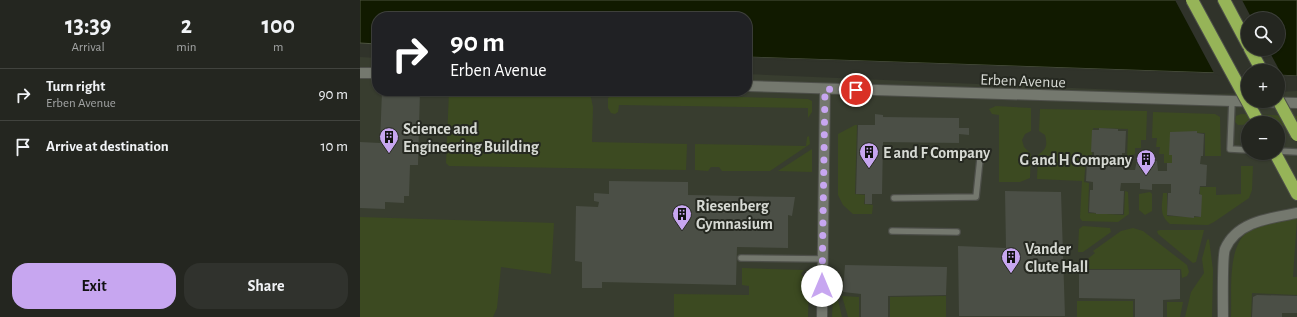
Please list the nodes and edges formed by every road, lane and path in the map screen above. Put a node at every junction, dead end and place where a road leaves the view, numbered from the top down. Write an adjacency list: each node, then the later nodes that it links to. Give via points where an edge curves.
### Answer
1 (1192, 0): 11 (highway, bridge)
2 (1224, 0): 3 (highway)
3 (1241, 32)
4 (360, 73): 5 (street)
5 (372, 73)
6 (752, 86): 7 (street, Erben Avenue)
7 (825, 89): 8 (street, Erben Avenue); 24 (street)
8 (1232, 101): 9 (street, Erben Avenue); 13 (lane, via 1230,149)
9 (1297, 103)
10 (1282, 108): 12 (highway, bridge)
11 (1254, 116)
12 (1297, 135)
13 (1241, 150)
14 (1285, 152): 15 (lane)
15 (1297, 152)
16 (980, 159): 19 (lane, via 976,197)
17 (1279, 160): 18 (highway)
18 (1297, 194)
19 (894, 198)
20 (1297, 213): 26 (street, via 1253,223 1239,231 1225,249)
21 (892, 231): 22 (lane)
22 (957, 232)
23 (741, 258): 24 (lane)
24 (822, 259): 25 (street)
25 (822, 317)
26 (1223, 317)

